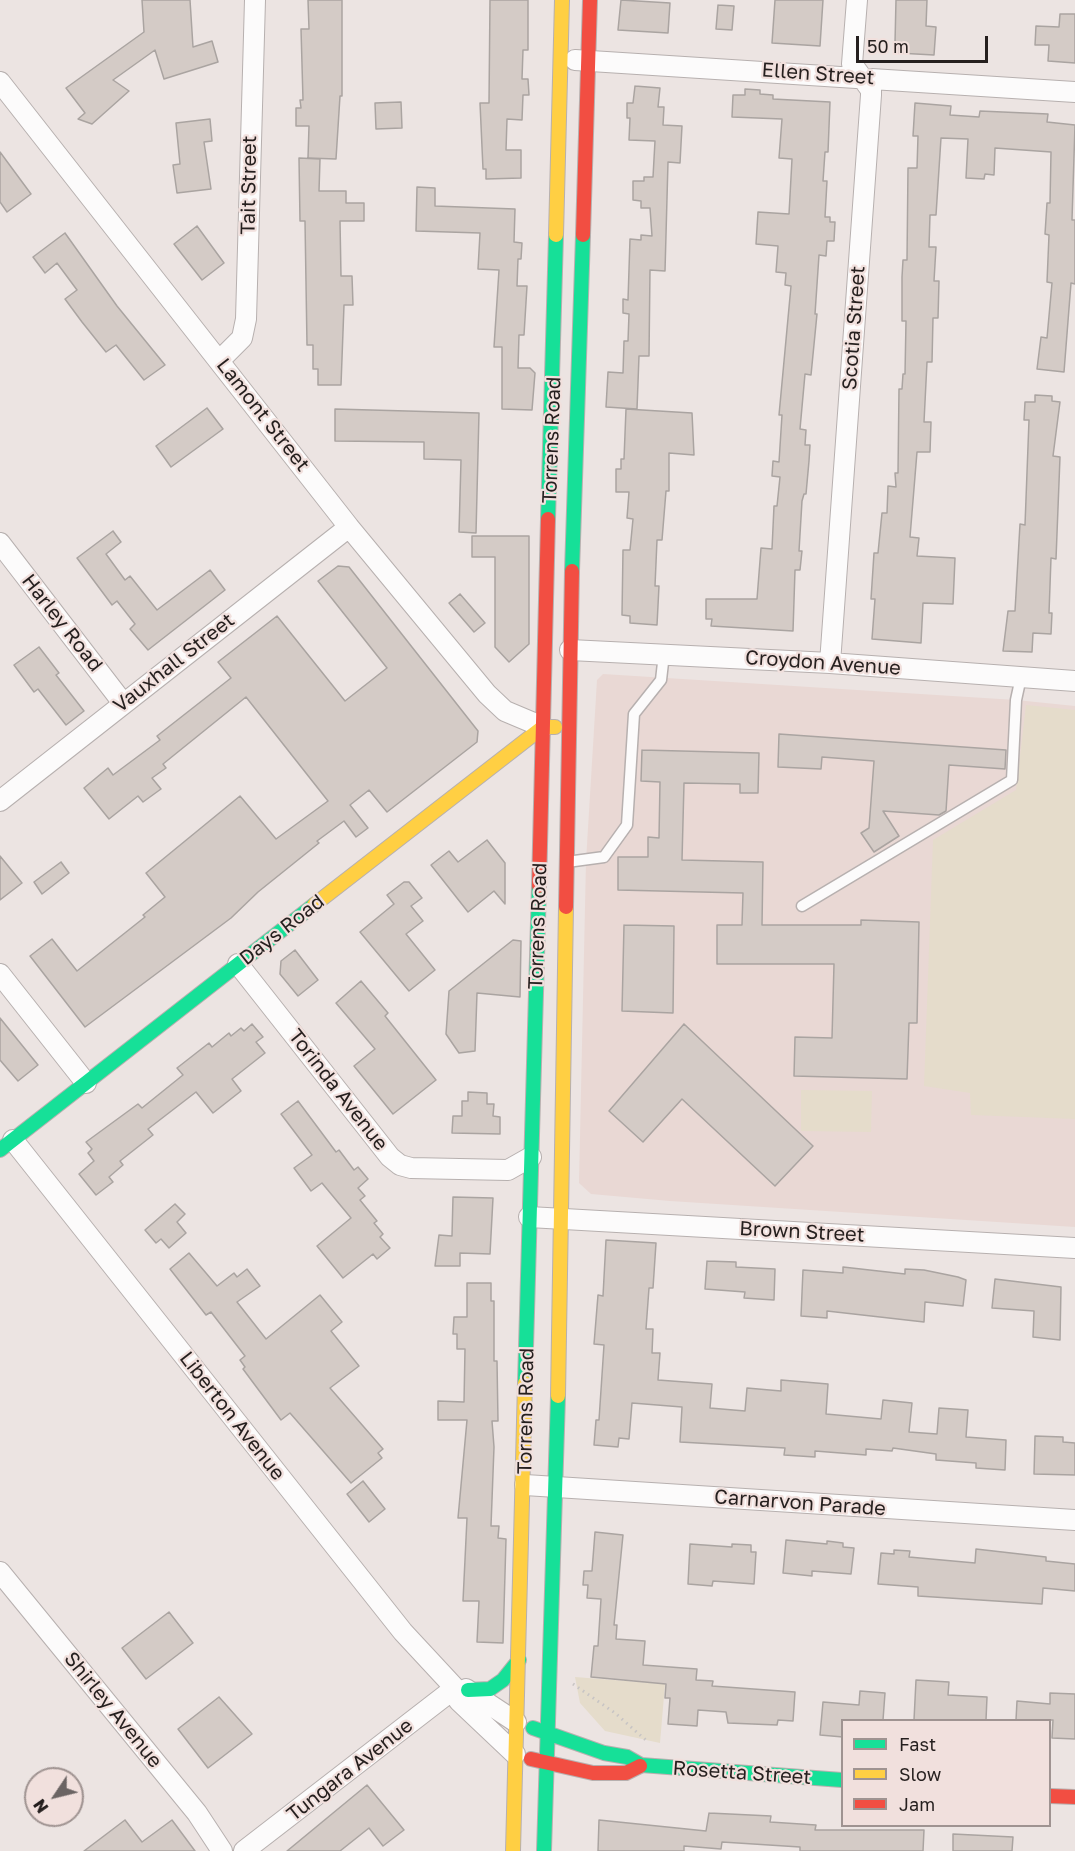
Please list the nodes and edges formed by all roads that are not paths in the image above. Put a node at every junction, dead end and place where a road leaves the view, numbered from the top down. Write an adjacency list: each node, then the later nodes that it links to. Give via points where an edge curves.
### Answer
1 (255, 0): 10 (street, Tait Street, via 246,319 242,338)
2 (562, 0): 5 (main road, Torrens Road)
3 (590, 0): 6 (main road, Torrens Road)
4 (857, 0): 7 (street, Scotia Street, via 852,64)
5 (562, 59): 6 (street, Ellen Street); 19 (main road, Torrens Road)
6 (588, 60): 7 (street, Ellen Street); 13 (main road, Torrens Road)
7 (862, 77): 9 (street, Ellen Street); 15 (street, Scotia Street, via 871,94)
8 (0, 82): 10 (street, Lamont Street)
9 (1075, 92)
10 (220, 360): 11 (street, Lamont Street)
11 (349, 527): 18 (street, Vauxhall Street); 19 (street, Lamont Street, via 487,694 505,711)
12 (0, 543): 18 (street, Harley Road)
13 (570, 650): 14 (street, Croydon Avenue); 20 (main road, Torrens Road)
14 (664, 654): 15 (street, Croydon Avenue); 22 (lane, via 661,680 634,714 627,825 604,857)
15 (830, 663): 16 (street, Croydon Avenue)
16 (1021, 677): 17 (street, Croydon Avenue); 23 (lane, via 1012,780)
17 (1075, 681)
18 (123, 703): 21 (street, Vauxhall Street)
19 (543, 727): 20 (main road); 24 (main road, Days Road); 28 (main road, Torrens Road)
20 (569, 728): 22 (main road, Torrens Road)
21 (0, 801)
22 (567, 862): 30 (main road, Torrens Road)
23 (802, 906)
24 (238, 964): 26 (main road, Days Road); 28 (street, Torinda Avenue, via 400,1165 508,1170)
25 (0, 974): 26 (street)
26 (86, 1083): 27 (main road, Days Road)
27 (7, 1145): 38 (street, Liberton Avenue, via 404,1632)
28 (531, 1157): 29 (main road, Torrens Road)
29 (530, 1217): 30 (street, Brown Street); 32 (main road, Torrens Road)
30 (561, 1218): 31 (street, Brown Street); 33 (main road, Torrens Road)
31 (1075, 1248)
32 (525, 1485): 33 (street, Carnarvon Parade); 36 (main road, Torrens Road)
33 (556, 1488): 34 (street, Carnarvon Parade); 37 (main road, Torrens Road)
34 (1075, 1520)
35 (0, 1572): 52 (street, Shirley Avenue, via 197,1813)
36 (519, 1660): 38 (main road, via 490,1689); 40 (main road, Torrens Road)
37 (550, 1670): 39 (main road); 42 (main road, Torrens Road)
38 (461, 1689): 40 (street, Liberton Avenue); 43 (street, Liberton Avenue, via 459,1701); 55 (street, Tungara Avenue)
39 (562, 1707)
40 (516, 1722): 42 (main road, Rosetta Street); 43 (main road, Torrens Road)
41 (572, 1727): 44 (main road)
42 (549, 1733): 44 (main road, Rosetta Street); 45 (main road, Torrens Road)
43 (515, 1754): 45 (main road, Rosetta Street); 56 (main road, Torrens Road)
44 (604, 1754): 46 (main road, Rosetta Street, via 627,1757)
45 (548, 1765): 47 (main road, Rosetta Street); 51 (main road, Torrens Road)
46 (641, 1765): 47 (main road, Rosetta Street, via 626,1773); 48 (main road, Rosetta Street)
47 (593, 1773): 51 (main road, via 566,1787)
48 (841, 1780)
49 (1051, 1796): 50 (main road)
50 (1075, 1797)
51 (544, 1819): 57 (main road, Torrens Road)
52 (222, 1851)
53 (227, 1851): 54 (street)
54 (236, 1851)
55 (244, 1851)
56 (513, 1851)
57 (544, 1851)

